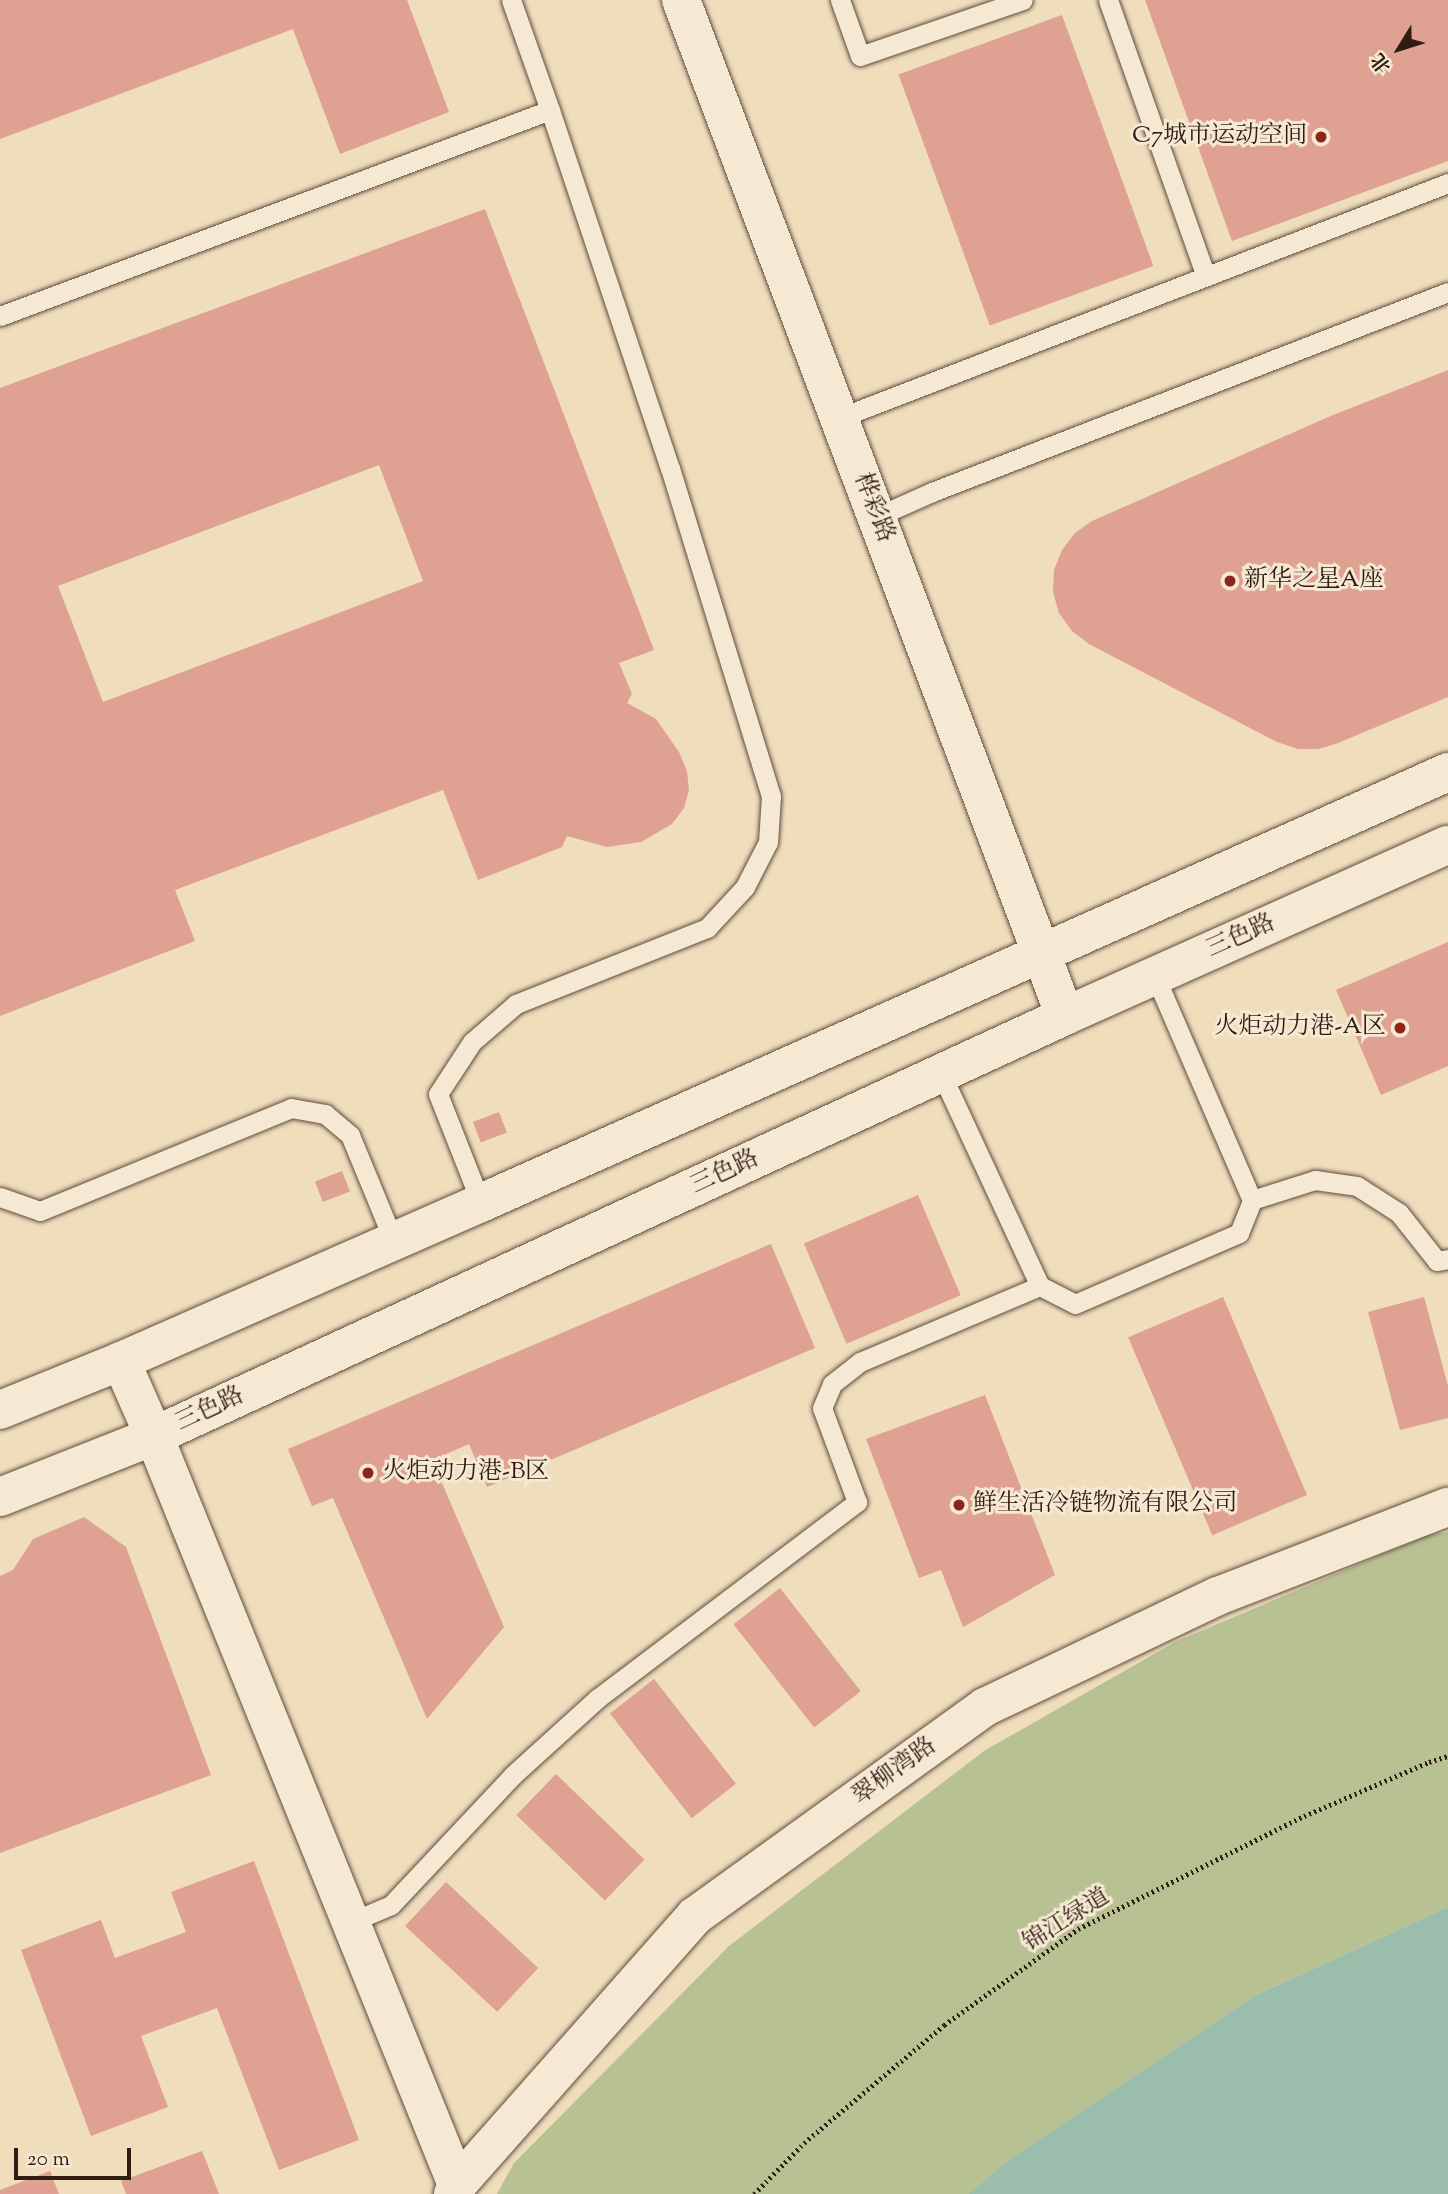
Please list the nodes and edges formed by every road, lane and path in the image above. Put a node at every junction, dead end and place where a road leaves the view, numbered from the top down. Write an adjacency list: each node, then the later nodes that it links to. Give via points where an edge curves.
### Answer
1 (511, 0): 6 (lane)
2 (681, 0): 11 (street, 桦彩路)
3 (840, 0): 4 (lane, via 860,56)
4 (1023, 0)
5 (1108, 0): 8 (lane)
6 (550, 110): 10 (lane); 21 (lane, via 670,468 771,796 768,842 745,887 707,928 516,1004 472,1042 438,1094)
7 (1448, 183): 8 (lane)
8 (1206, 276): 11 (lane)
9 (1448, 292): 12 (lane)
10 (0, 316)
11 (839, 418): 12 (street, 桦彩路)
12 (876, 517): 15 (street, 桦彩路)
13 (1448, 772): 15 (street)
14 (1448, 845): 16 (street, 三色路)
15 (1042, 955): 17 (street, 桦彩路); 21 (street)
16 (1155, 976): 17 (street, 三色路); 20 (lane)
17 (1065, 1016): 18 (street, 三色路)
18 (941, 1073): 24 (lane); 27 (street, 三色路)
19 (0, 1197): 22 (lane, via 40,1210 291,1108 325,1114 350,1135)
20 (1252, 1200): 23 (lane, via 1315,1180 1357,1186 1399,1213 1437,1261); 24 (lane, via 1239,1234 1075,1304)
21 (481, 1203): 22 (street)
22 (394, 1242): 25 (street)
23 (1448, 1259)
24 (1040, 1286): 31 (lane, via 860,1363 832,1384 822,1408 857,1502 598,1698 513,1775 391,1905)
25 (121, 1361): 26 (street); 27 (street)
26 (0, 1410)
27 (154, 1436): 28 (street, 三色路); 31 (street)
28 (0, 1497)
29 (1448, 1507): 32 (street, 翠柳湾路, via 1218,1596 985,1707 695,1916)
30 (1448, 1756): 33 (path, 锦江绿道, via 1304,1816 1078,1929 944,2025 804,2143)
31 (351, 1922): 32 (street)
32 (455, 2190)
33 (754, 2194)

